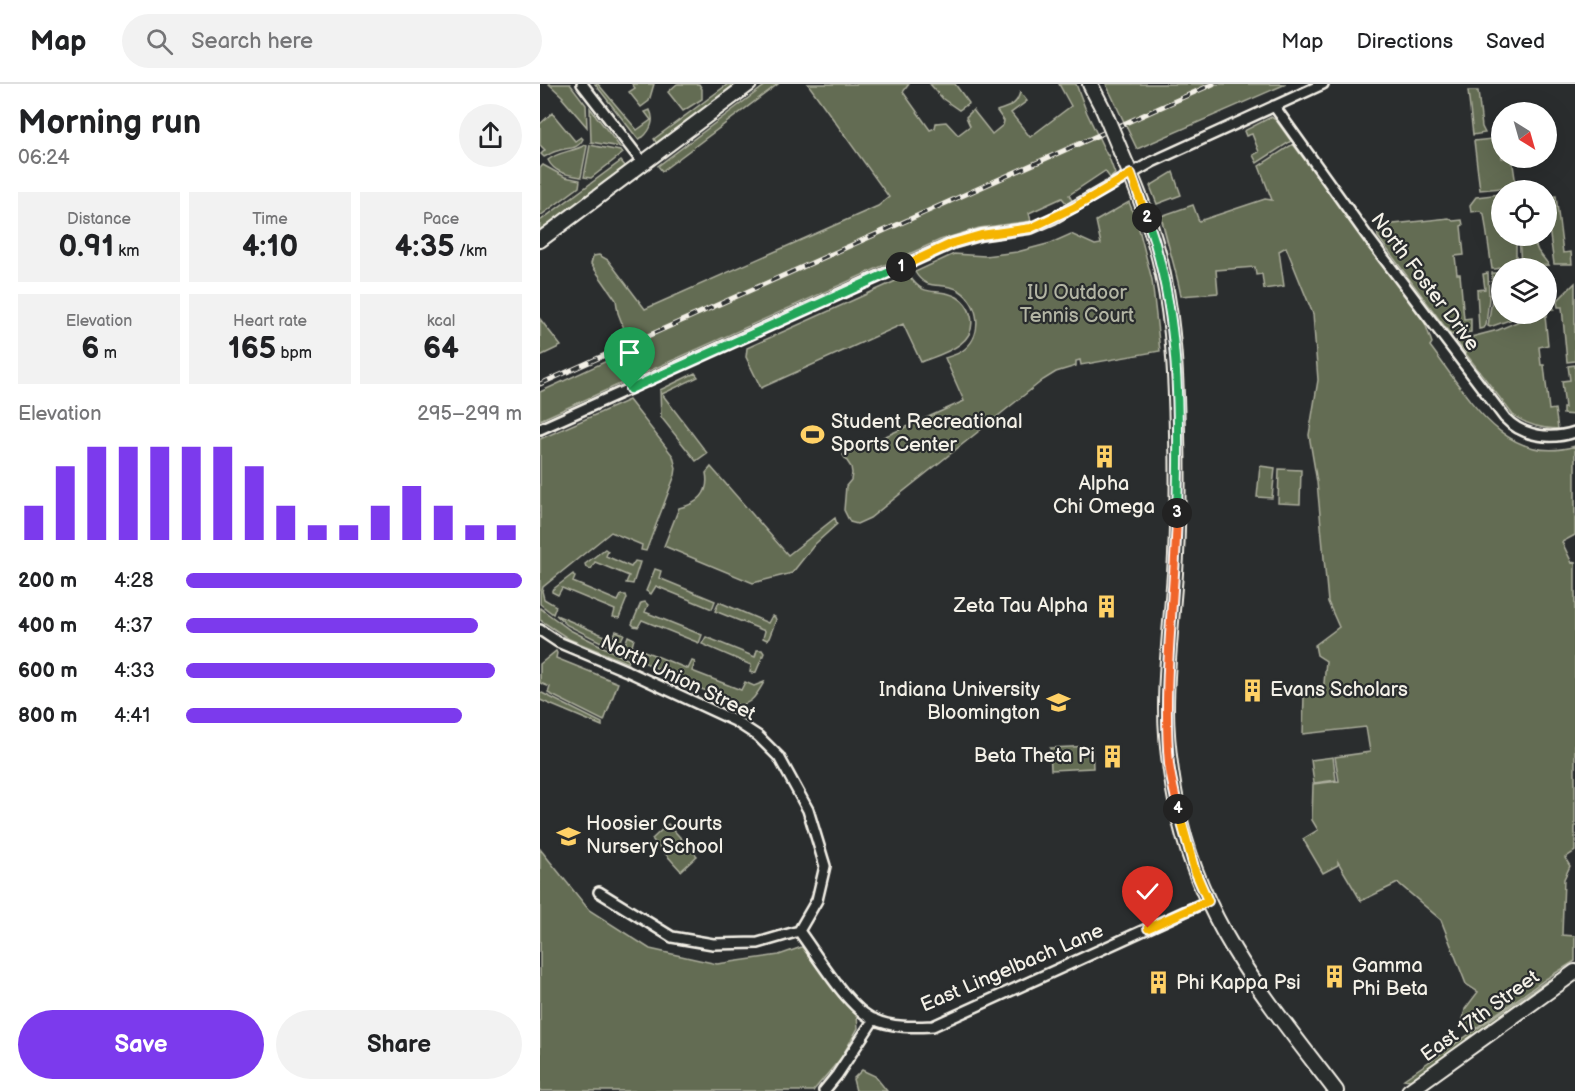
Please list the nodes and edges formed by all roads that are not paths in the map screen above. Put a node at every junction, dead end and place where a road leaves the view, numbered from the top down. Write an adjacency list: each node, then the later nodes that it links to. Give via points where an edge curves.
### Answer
1 (582, 84): 6 (street)
2 (749, 84): 6 (street)
3 (1089, 84): 7 (street, bridge)
4 (1323, 84): 5 (street)
5 (1274, 106): 7 (street); 10 (street, North Foster Drive, via 1510,423 1538,435)
6 (643, 163): 8 (street)
7 (1131, 174): 9 (street, via 1031,228 953,243); 13 (street, via 1163,274 1174,360 1177,492 1166,707 1169,767 1183,830)
8 (540, 240)
9 (540, 429)
10 (1575, 432)
11 (540, 630): 14 (street, North Union Street, via 558,642 735,721 779,757 808,810 825,866 817,900)
12 (599, 892): 14 (street, via 672,937 682,939 712,944 758,943)
13 (1208, 901): 16 (street, East Lingelbach Lane, via 933,1026 906,1028); 18 (street, via 1257,987)
14 (799, 930): 16 (street, via 852,1002)
15 (1575, 972): 19 (street, East 17th Street)
16 (874, 1019): 17 (street)
17 (824, 1091)
18 (1336, 1091)
19 (1409, 1091)

